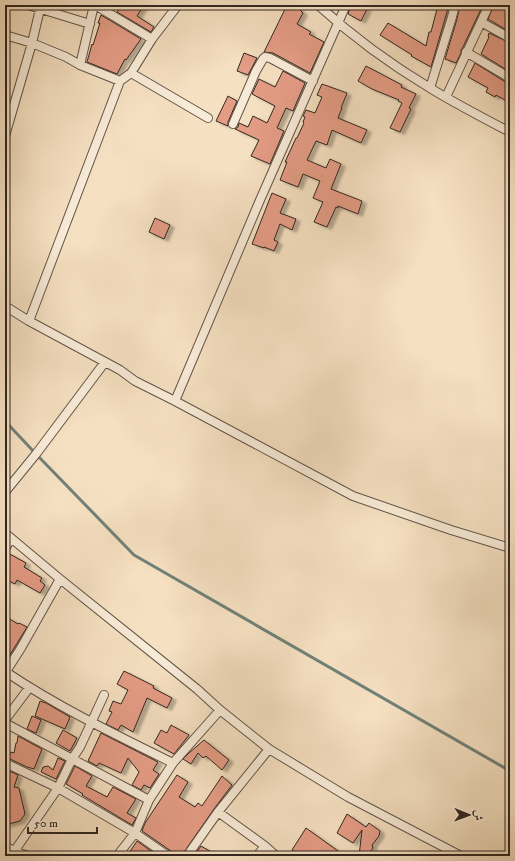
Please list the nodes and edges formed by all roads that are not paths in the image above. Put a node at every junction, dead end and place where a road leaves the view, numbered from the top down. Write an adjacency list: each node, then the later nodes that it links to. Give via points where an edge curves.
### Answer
1 (28, 5): 8 (street)
2 (95, 5): 10 (street); 14 (street)
3 (178, 5): 14 (street)
4 (318, 5): 11 (street)
5 (346, 5): 11 (street)
6 (455, 5): 22 (street)
7 (489, 5): 9 (street)
8 (40, 9): 10 (street); 15 (street)
9 (481, 22): 13 (street); 16 (street)
10 (90, 24): 17 (street)
11 (338, 24): 21 (street); 22 (street)
12 (5, 36): 15 (street)
13 (510, 38)
14 (152, 39): 18 (street)
15 (32, 43): 17 (street); 27 (street)
16 (466, 52): 19 (street); 23 (street)
17 (80, 65): 20 (street)
18 (131, 73): 20 (street); 24 (street)
19 (510, 78)
20 (120, 81): 29 (street)
21 (313, 81): 25 (street, via 270,58 263,58); 31 (street)
22 (430, 88): 23 (street)
23 (446, 97): 26 (street)
24 (208, 118)
25 (233, 124)
26 (510, 132)
27 (5, 136)
28 (5, 306): 29 (street)
29 (29, 321): 30 (street)
30 (105, 362): 31 (street); 32 (street)
31 (175, 401): 34 (street, via 353,496)
32 (5, 492)
33 (8, 535): 35 (street); 36 (street)
34 (510, 548)
35 (5, 549)
36 (60, 579): 37 (street); 40 (street)
37 (5, 672): 38 (street)
38 (29, 688): 41 (street); 42 (street)
39 (104, 695): 42 (street)
40 (220, 710): 44 (street); 46 (street)
41 (5, 720)
42 (91, 722): 45 (street); 46 (street)
43 (5, 724): 45 (street)
44 (268, 749): 50 (street); 61 (street, via 348,797)
45 (72, 759): 48 (street); 49 (street)
46 (173, 763): 49 (street)
47 (5, 764): 48 (street)
48 (58, 788): 51 (street); 54 (street)
49 (149, 800): 51 (street)
50 (218, 812): 53 (street); 58 (street)
51 (135, 833): 56 (street); 57 (street)
52 (5, 846): 54 (street)
53 (265, 846): 59 (street); 60 (street)
54 (15, 854): 55 (street)
55 (28, 856)
56 (117, 856)
57 (168, 856)
58 (187, 856)
59 (257, 856)
60 (276, 856)
61 (460, 856)

